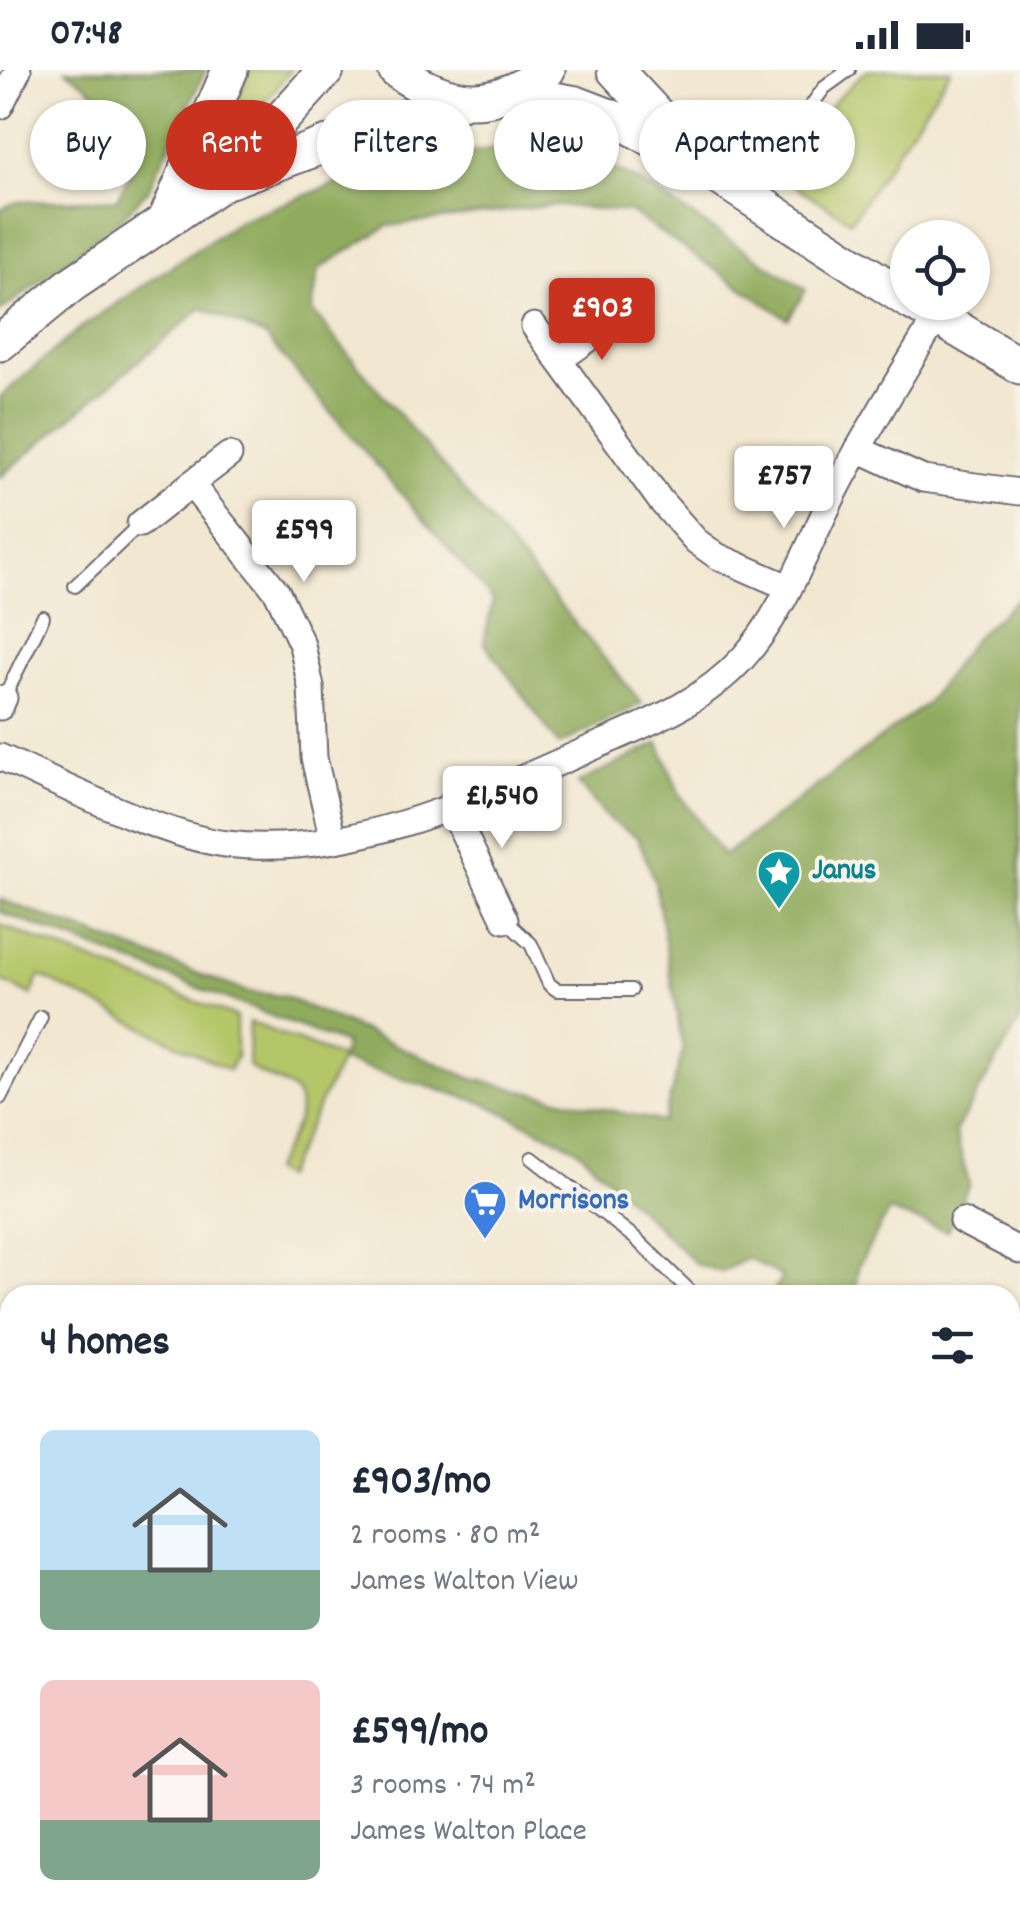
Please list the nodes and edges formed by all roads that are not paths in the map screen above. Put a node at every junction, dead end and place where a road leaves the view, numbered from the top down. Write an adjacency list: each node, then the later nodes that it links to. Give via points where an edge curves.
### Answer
1 (18, 70): 15 (street)
2 (230, 70): 20 (main road)
3 (326, 70): 14 (main road)
4 (396, 70): 11 (main road)
5 (547, 70): 10 (main road)
6 (616, 70): 13 (main road)
7 (826, 70): 9 (lane)
8 (849, 70): 9 (lane)
9 (824, 88): 19 (lane)
10 (510, 92): 12 (main road); 16 (main road, via 576,104)
11 (455, 100)
12 (471, 100)
13 (644, 100)
14 (297, 102)
15 (0, 106)
16 (639, 131)
17 (212, 190): 20 (main road)
18 (738, 190): 19 (main road)
19 (747, 196): 21 (main road)
20 (166, 221): 26 (main road)
21 (890, 289)
22 (912, 320): 29 (street)
23 (940, 320): 28 (main road)
24 (614, 321): 27 (street)
25 (534, 326): 27 (street)
26 (0, 343)
27 (559, 360): 35 (street, via 696,542)
28 (1020, 366)
29 (858, 448): 32 (street, via 923,479); 35 (street)
30 (229, 455): 31 (street)
31 (191, 484): 33 (street); 40 (street, via 278,592 302,645 314,758)
32 (1020, 492)
33 (140, 524): 34 (lane)
34 (75, 586)
35 (788, 587): 39 (street, via 772,622 742,659 690,704)
36 (43, 616): 37 (lane)
37 (2, 702)
38 (0, 757): 40 (street, via 222,844)
39 (450, 806): 40 (street); 41 (street)
40 (333, 840)
41 (505, 920): 42 (lane, via 531,944 557,990)
42 (631, 990)
43 (40, 1017): 44 (lane)
44 (0, 1098)
45 (532, 1158): 48 (lane)
46 (962, 1220): 47 (street)
47 (1020, 1250)
48 (683, 1285)

